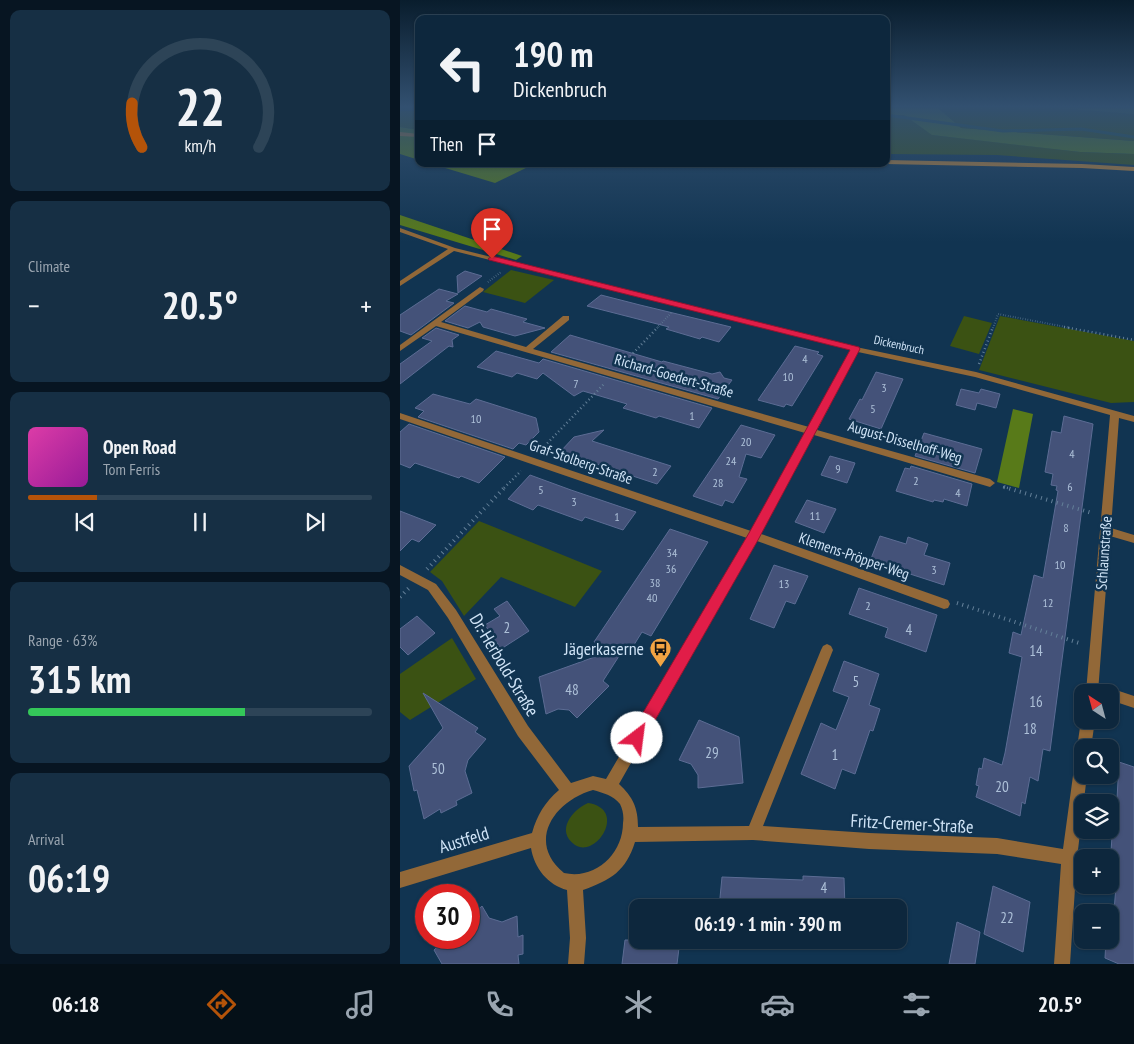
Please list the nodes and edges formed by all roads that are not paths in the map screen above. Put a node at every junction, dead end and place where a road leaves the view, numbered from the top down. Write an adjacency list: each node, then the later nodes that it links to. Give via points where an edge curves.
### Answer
1 (890, 162): 2 (main road)
2 (1134, 170)
3 (400, 230): 4 (street, Dickenbruch)
4 (454, 249): 5 (street); 10 (street, Dickenbruch)
5 (400, 284)
6 (480, 289): 8 (street)
7 (566, 318): 11 (street)
8 (435, 323): 9 (street); 11 (street, Richard-Goedert-Straße)
9 (400, 349)
10 (856, 349): 12 (street, Dickenbruch, via 976,375); 15 (street)
11 (528, 350): 15 (street, Richard-Goedert-Straße)
12 (1115, 414): 14 (street, Dickenbruch); 17 (street, Schlaunstraße)
13 (400, 416): 18 (street, Graf-Stolberg-Straße)
14 (1134, 419)
15 (812, 431): 16 (street, August-Disselhoff-Weg); 18 (street)
16 (990, 483)
17 (1107, 531): 19 (street); 23 (street, Schlaunstraße)
18 (754, 536): 21 (street, Klemens-Pröpper-Weg); 27 (street)
19 (1134, 539)
20 (400, 570): 28 (street, Dr.-Herbold-Straße, via 432,587 523,731)
21 (944, 604)
22 (827, 650): 29 (street)
23 (1093, 684)
24 (1119, 697): 25 (street)
25 (1134, 702)
26 (1079, 784): 32 (street)
27 (610, 786): 28 (street, via 593,782); 30 (street, via 619,791 628,805)
28 (568, 790): 31 (street, via 545,816)
29 (753, 833): 30 (street, Fritz-Cremer-Straße); 32 (street, Fritz-Cremer-Straße, via 997,846)
30 (631, 835): 34 (street, via 621,857 604,874 590,881)
31 (539, 838): 33 (street, Austfeld); 34 (street, via 540,855 548,870 559,879)
32 (1069, 858): 36 (street)
33 (400, 880)
34 (575, 883): 35 (street)
35 (576, 964)
36 (1062, 964)

